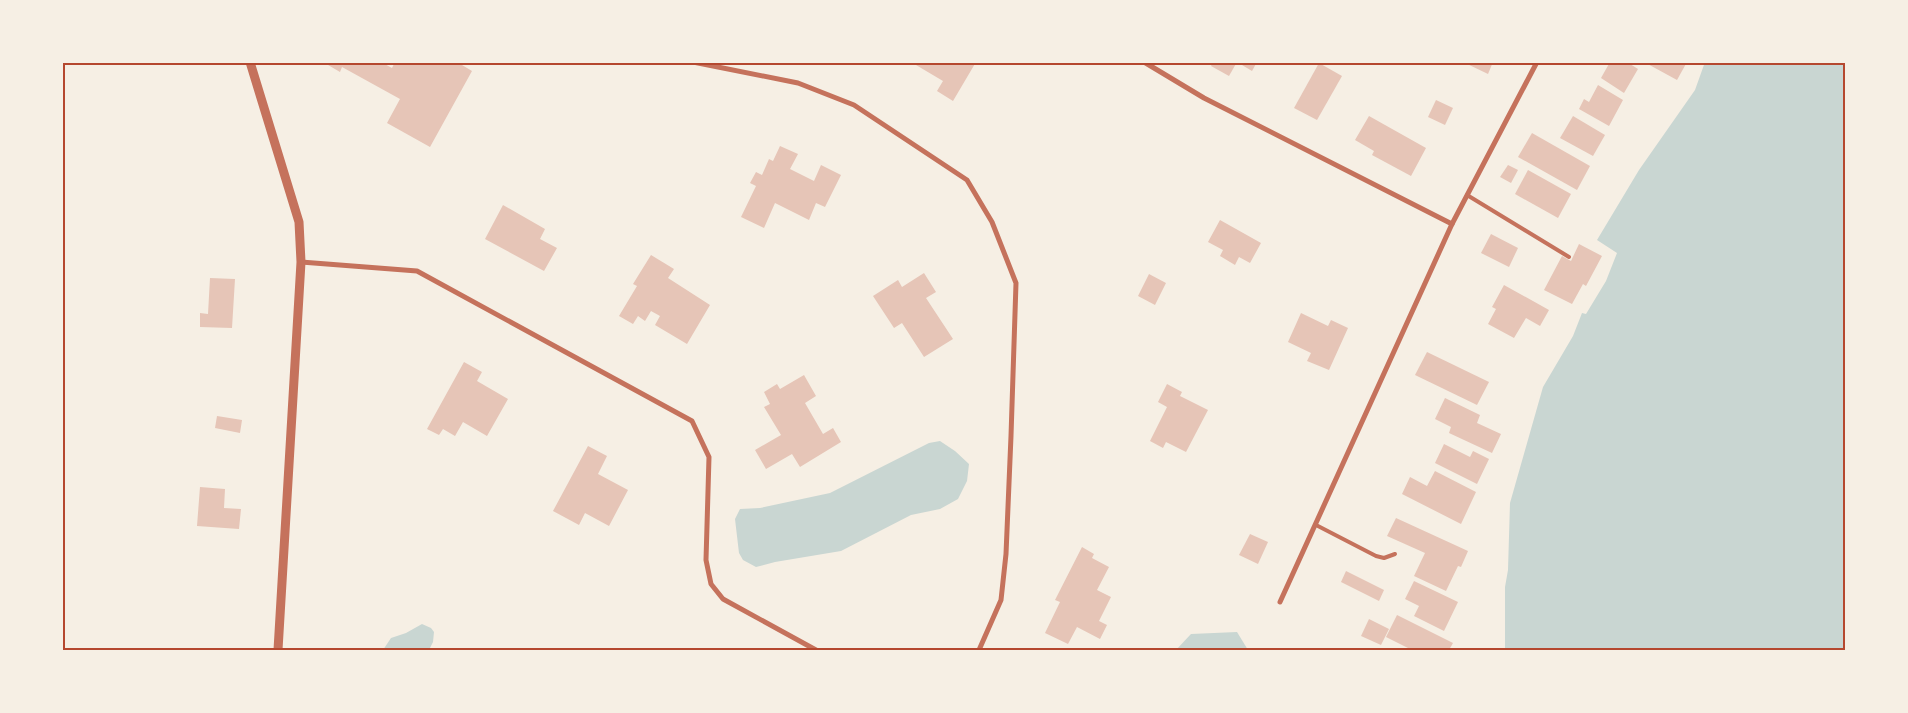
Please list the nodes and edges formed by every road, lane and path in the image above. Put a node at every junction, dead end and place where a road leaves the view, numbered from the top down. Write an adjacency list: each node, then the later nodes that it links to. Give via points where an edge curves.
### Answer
1 (250, 62): 8 (street, via 299,222)
2 (693, 62): 14 (street, via 798,83 854,105 967,180 992,222 1016,283 1006,554 1001,600)
3 (1144, 62): 6 (street, via 1204,98)
4 (1537, 62): 5 (street)
5 (1467, 195): 6 (street); 7 (lane)
6 (1452, 224): 9 (street)
7 (1569, 257)
8 (302, 262): 12 (street); 13 (street, via 417,271 692,421 709,457 706,560 711,584 723,599)
9 (1316, 525): 10 (lane, via 1376,556 1384,558); 11 (street)
10 (1395, 554)
11 (1280, 602)
12 (278, 650)
13 (816, 650)
14 (979, 650)

